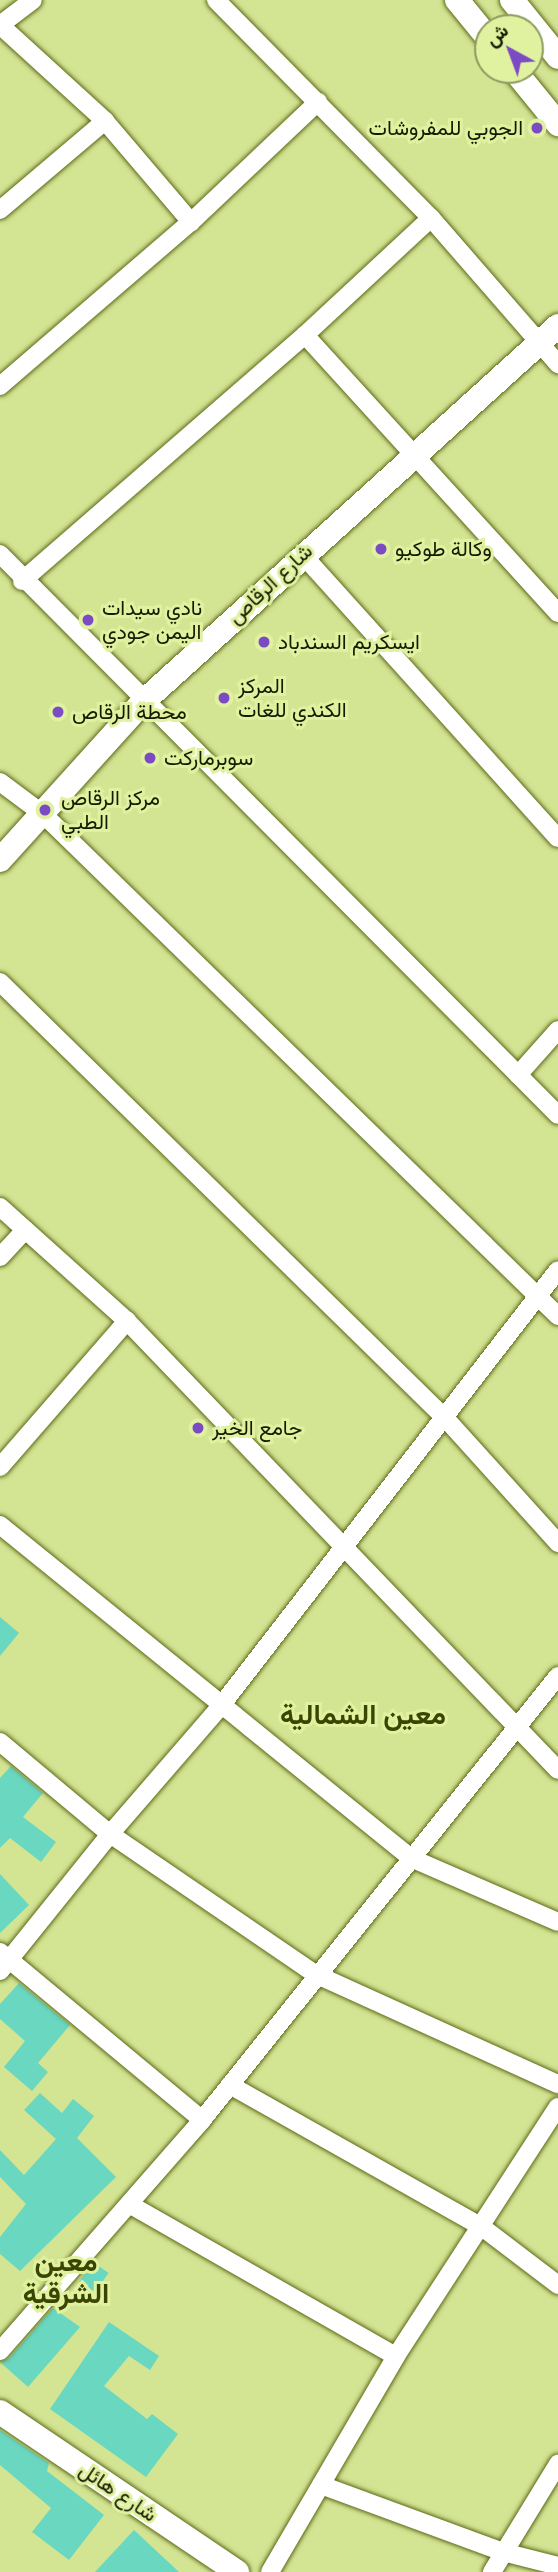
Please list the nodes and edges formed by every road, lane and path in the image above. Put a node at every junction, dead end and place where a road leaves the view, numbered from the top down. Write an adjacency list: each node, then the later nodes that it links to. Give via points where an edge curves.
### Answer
1 (33, 0): 6 (street)
2 (216, 0): 9 (street)
3 (457, 0): 5 (street)
4 (512, 0): 7 (street)
5 (474, 21)
6 (0, 25): 10 (street)
7 (558, 57)
8 (525, 84): 11 (street)
9 (318, 102): 13 (street); 14 (street)
10 (105, 121): 12 (street); 14 (street)
11 (558, 124)
12 (0, 209)
13 (430, 218): 16 (street); 17 (street)
14 (191, 222): 19 (street)
15 (558, 326): 17 (street, شارع الرقاص)
16 (305, 335): 20 (street); 23 (street)
17 (539, 342): 18 (street); 20 (street, شارع الرقاص)
18 (558, 364)
19 (0, 386)
20 (415, 453): 22 (street, شارع الرقاص); 24 (street)
21 (0, 554): 23 (street)
22 (302, 554): 25 (street, شارع الرقاص); 28 (street)
23 (22, 581): 25 (street)
24 (558, 613)
25 (143, 702): 27 (street, شارع الرقاص); 32 (street)
26 (0, 782): 27 (street)
27 (43, 814): 29 (street, شارع الرقاص); 38 (street)
28 (558, 838)
29 (0, 860)
30 (0, 982): 41 (street)
31 (558, 1030): 32 (street)
32 (518, 1076): 33 (street)
33 (558, 1115)
34 (0, 1207): 35 (street)
35 (25, 1230): 36 (street); 40 (street)
36 (0, 1257)
37 (558, 1270): 38 (street)
38 (539, 1296): 39 (street); 41 (street)
39 (558, 1316)
40 (127, 1321): 42 (street); 45 (street)
41 (447, 1420): 44 (street); 45 (street)
42 (0, 1467)
43 (0, 1525): 47 (street)
44 (558, 1543)
45 (346, 1548): 47 (street); 48 (street)
46 (558, 1676): 48 (street)
47 (220, 1706): 51 (street); 52 (street)
48 (516, 1727): 50 (street); 52 (street)
49 (0, 1742): 51 (street)
50 (558, 1770)
51 (110, 1834): 54 (street); 55 (street)
52 (411, 1858): 53 (street); 55 (street)
53 (558, 1922)
54 (3, 1961): 59 (street)
55 (315, 1974): 56 (street); 57 (street)
56 (558, 2084)
57 (230, 2085): 59 (street); 61 (street)
58 (558, 2107): 61 (street)
59 (202, 2120): 60 (street)
60 (129, 2204): 63 (street); 64 (street)
61 (482, 2227): 62 (street); 64 (street)
62 (558, 2285)
63 (0, 2351)
64 (396, 2356): 67 (street)
65 (0, 2412): 70 (street, شارع هائل)
66 (558, 2464): 68 (street)
67 (321, 2485): 68 (street); 71 (street)
68 (503, 2552): 69 (street); 72 (street)
69 (558, 2566)
70 (237, 2572)
71 (270, 2572)
72 (492, 2572)

